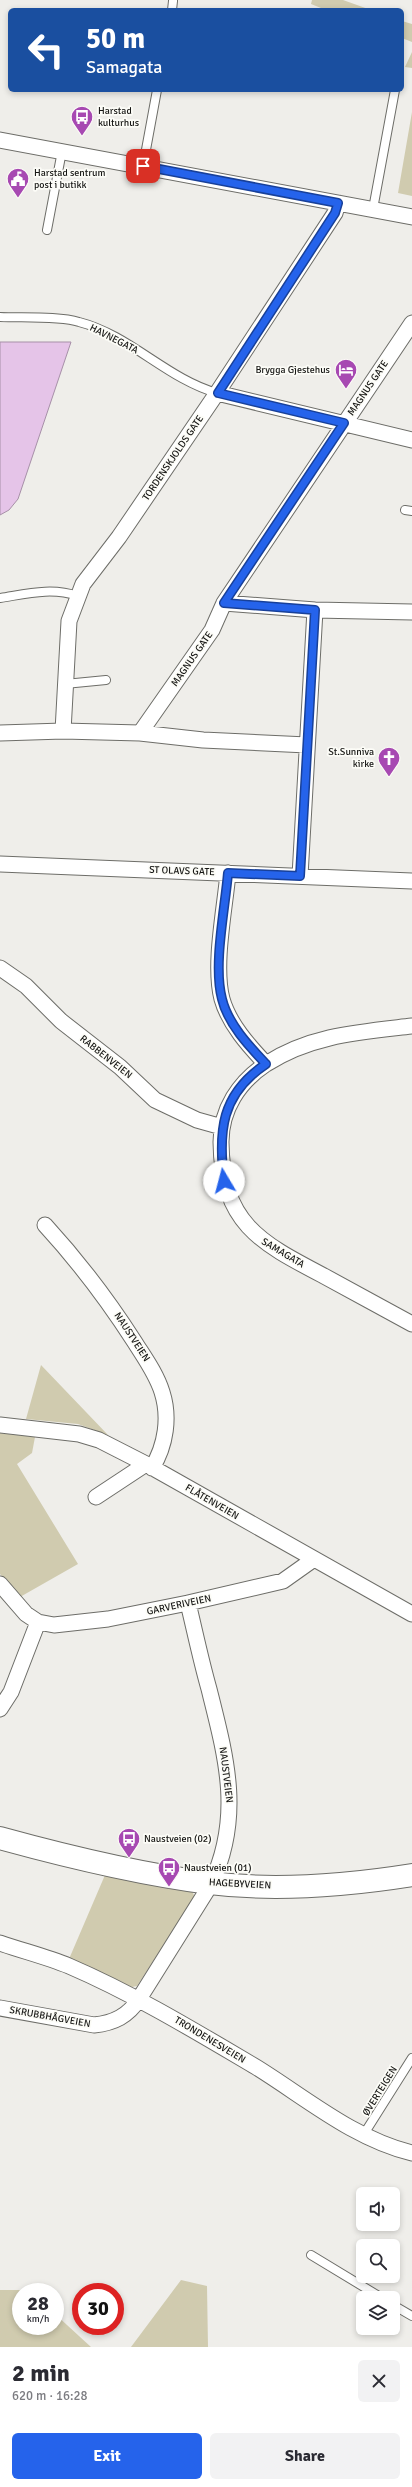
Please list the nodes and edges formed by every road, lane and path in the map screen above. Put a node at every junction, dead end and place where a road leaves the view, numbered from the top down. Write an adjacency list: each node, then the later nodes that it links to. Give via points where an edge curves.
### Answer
1 (173, 1): 2 (lane)
2 (172, 8)
3 (157, 92): 7 (lane)
4 (395, 92): 9 (lane)
5 (0, 140): 6 (street)
6 (62, 151): 7 (street); 11 (lane)
7 (143, 166): 8 (street)
8 (338, 203): 9 (street); 14 (street, TORDENSKJOLDS GATE, via 335,213)
9 (373, 209): 10 (street)
10 (412, 217)
11 (47, 230)
12 (0, 317): 14 (lane, HAVNEGATA, via 78,322 130,346 197,387)
13 (412, 323): 15 (street, MAGNUS GATE)
14 (218, 393): 15 (street); 17 (street, TORDENSKJOLDS GATE)
15 (344, 423): 16 (street); 19 (street, MAGNUS GATE)
16 (412, 440)
17 (77, 596): 18 (lane, via 64,591 51,591); 23 (street, TORDENSKJOLDS GATE, via 69,621)
18 (0, 598)
19 (224, 603): 20 (street); 26 (street, MAGNUS GATE, via 212,630)
20 (315, 610): 21 (street); 27 (street)
21 (412, 612)
22 (106, 680): 23 (lane)
23 (65, 684): 24 (street, TORDENSKJOLDS GATE)
24 (63, 731): 25 (street); 26 (street)
25 (0, 733)
26 (140, 733): 27 (street, via 203,740)
27 (307, 745): 30 (street)
28 (0, 864): 29 (street, ST OLAVS GATE)
29 (228, 873): 30 (street, ST OLAVS GATE); 34 (street, via 219,977 222,1000 237,1030)
30 (300, 876): 31 (street, ST OLAVS GATE)
31 (412, 881)
32 (0, 968): 35 (street, RABBENVEIEN, via 26,986 61,1021 120,1067 155,1100 197,1120)
33 (412, 1026): 34 (street, SAMAGATA, via 320,1039 297,1047)
34 (266, 1064): 35 (street, SAMAGATA, via 240,1087 228,1105)
35 (222, 1127): 37 (street, SAMAGATA, via 221,1158 224,1181 231,1202 253,1234 278,1253)
36 (45, 1225): 39 (street, NAUSTVEIEN, via 95,1283 152,1369 162,1392 166,1426 164,1443)
37 (412, 1324)
38 (0, 1425): 39 (street, FLÅTENVEIEN, via 78,1434 98,1440)
39 (149, 1466): 40 (street); 41 (street, FLÅTENVEIEN)
40 (96, 1497)
41 (314, 1559): 43 (street, GARVERIVEIEN, via 283,1581); 44 (street, FLÅTENVEIEN)
42 (0, 1584): 45 (street, via 26,1614)
43 (188, 1603): 45 (street, GARVERIVEIEN, via 108,1619 54,1625); 49 (street, NAUSTVEIEN, via 226,1760 230,1798 226,1841 220,1865)
44 (412, 1614)
45 (38, 1622): 46 (street, via 11,1692)
46 (0, 1710)
47 (0, 1838): 49 (main road, HAGEBYVEIEN, via 122,1868)
48 (412, 1875): 49 (main road, HAGEBYVEIEN, via 348,1883 292,1886)
49 (211, 1884): 51 (street, NAUSTVEIEN)
50 (0, 1943): 51 (street, TRONDENESVEIEN, via 67,1965)
51 (139, 1999): 52 (street, SKRUBBHÅGVEIEN, via 132,2010 121,2017 109,2023 94,2025); 54 (street, TRONDENESVEIEN)
52 (0, 2008)
53 (412, 2058): 54 (lane, ØVERTEIGEN)
54 (364, 2134): 55 (street, TRONDENESVEIEN, via 394,2149)
55 (412, 2153)
56 (311, 2255): 57 (lane)
57 (370, 2291)
58 (400, 2309): 59 (lane)
59 (412, 2316)

